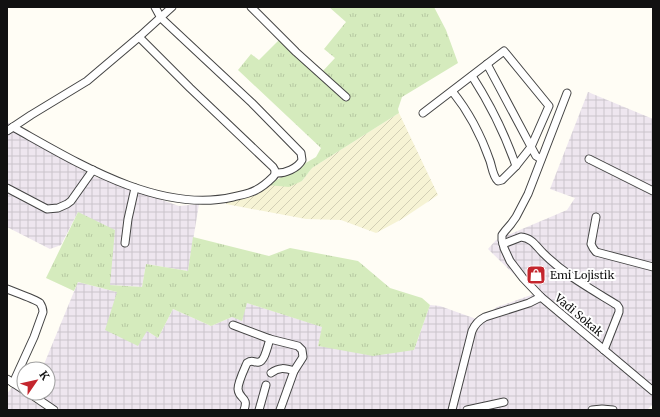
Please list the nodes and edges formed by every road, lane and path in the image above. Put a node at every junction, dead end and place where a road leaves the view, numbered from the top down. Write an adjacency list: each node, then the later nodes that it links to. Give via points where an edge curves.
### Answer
1 (154, 7): 4 (street)
2 (172, 7): 4 (street)
3 (251, 7): 10 (street)
4 (161, 18): 5 (street); 18 (street, via 301,153 302,160 298,165 284,173)
5 (139, 37): 12 (street, via 87,81); 18 (street, via 273,167)
6 (487, 64): 7 (street); 13 (street); 13 (street, via 504,51 549,106)
7 (472, 76): 8 (street); 16 (street, via 495,116)
8 (452, 91): 11 (street); 16 (street, via 477,130 496,180 502,180)
9 (567, 93): 14 (street)
10 (346, 97)
11 (423, 113)
12 (10, 129): 17 (street)
13 (532, 147): 14 (street, via 536,156); 16 (street)
14 (541, 159): 24 (street, via 525,202 502,235)
15 (589, 159): 21 (street)
16 (516, 166)
17 (93, 170): 19 (street, via 71,201 53,209 47,209); 20 (street)
18 (275, 173): 20 (street, via 273,178 255,191 213,200 176,199)
19 (7, 188)
20 (135, 188): 23 (street)
21 (653, 191)
22 (596, 217): 25 (street, via 591,244 596,252)
23 (125, 244)
24 (503, 244): 27 (street, Vadi Sokak, via 510,261); 30 (street, via 521,237 530,239 568,275 617,305 619,312)
25 (653, 267)
26 (7, 290): 33 (street, via 38,302 43,312 34,337)
27 (541, 297): 30 (street, Vadi Sokak); 42 (street, via 485,317 475,325)
28 (233, 325): 29 (street)
29 (270, 339): 31 (street, via 300,348 303,357); 39 (street, via 263,360 246,363 238,387 239,394 246,403)
30 (604, 350): 35 (street, Vadi Sokak)
31 (294, 371): 32 (street, via 280,368); 41 (street)
32 (271, 373)
33 (10, 381)
34 (266, 385): 40 (street)
35 (653, 391)
36 (40, 401): 38 (street)
37 (504, 402): 43 (street)
38 (54, 410)
39 (244, 410)
40 (259, 410)
41 (280, 410)
42 (452, 410)
43 (467, 410)
44 (592, 410): 45 (street)
45 (613, 410)

